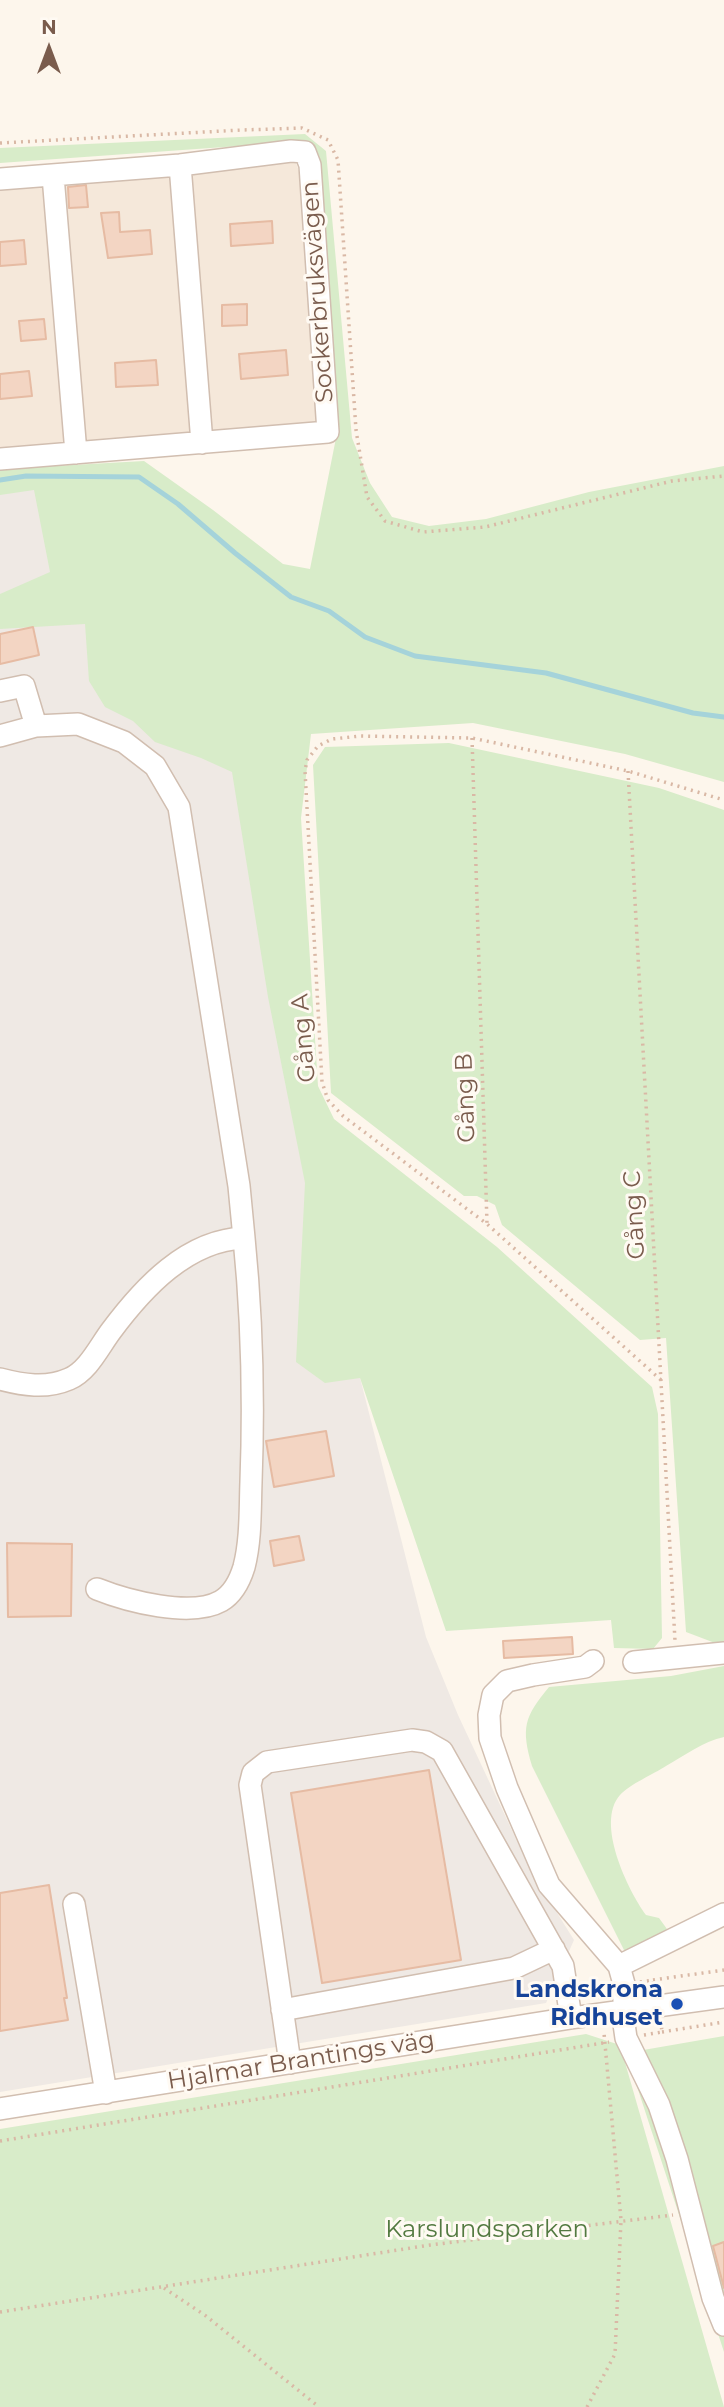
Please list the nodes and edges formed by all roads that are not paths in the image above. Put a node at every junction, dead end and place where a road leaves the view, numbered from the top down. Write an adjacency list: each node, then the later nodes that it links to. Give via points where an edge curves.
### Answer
1 (180, 165): 2 (street, Sockerbruksvägen); 4 (street); 4 (street, Sockerbruksvägen, via 291,151 305,152 310,165 328,432)
2 (54, 176): 3 (street, Sockerbruksvägen); 5 (street)
3 (0, 180)
4 (202, 443): 5 (street, Sockerbruksvägen)
5 (76, 453): 6 (street, Sockerbruksvägen)
6 (0, 458)
7 (0, 691): 8 (street, via 24,685)
8 (36, 726): 9 (street); 10 (street, via 78,724 124,742 155,766 179,807)
9 (0, 736)
10 (244, 1238): 11 (street, via 206,1245 176,1263 145,1290 90,1362 72,1378 48,1385); 12 (street, via 252,1457 250,1525 236,1587 221,1601 200,1608 121,1599)
11 (0, 1379)
12 (97, 1589)
13 (724, 1653): 15 (street)
14 (593, 1661): 19 (street, via 585,1667 507,1681 493,1695 488,1714 490,1738 506,1788 549,1885)
15 (634, 1662)
16 (74, 1904): 25 (street)
17 (724, 1914): 19 (street)
18 (554, 1949): 21 (street, via 514,1968); 21 (street, via 442,1751 412,1740 267,1762 253,1773 250,1784); 23 (street, via 563,1966)
19 (619, 1966): 22 (street)
20 (724, 1997): 22 (street, Hjalmar Brantings väg)
21 (282, 2010): 24 (street)
22 (624, 2011): 23 (street, Hjalmar Brantings väg); 27 (street, via 626,2038 659,2105)
23 (572, 2018): 24 (street, Hjalmar Brantings väg)
24 (290, 2063): 25 (street, Hjalmar Brantings väg)
25 (106, 2092): 26 (street, Hjalmar Brantings väg)
26 (0, 2109)
27 (724, 2325)

